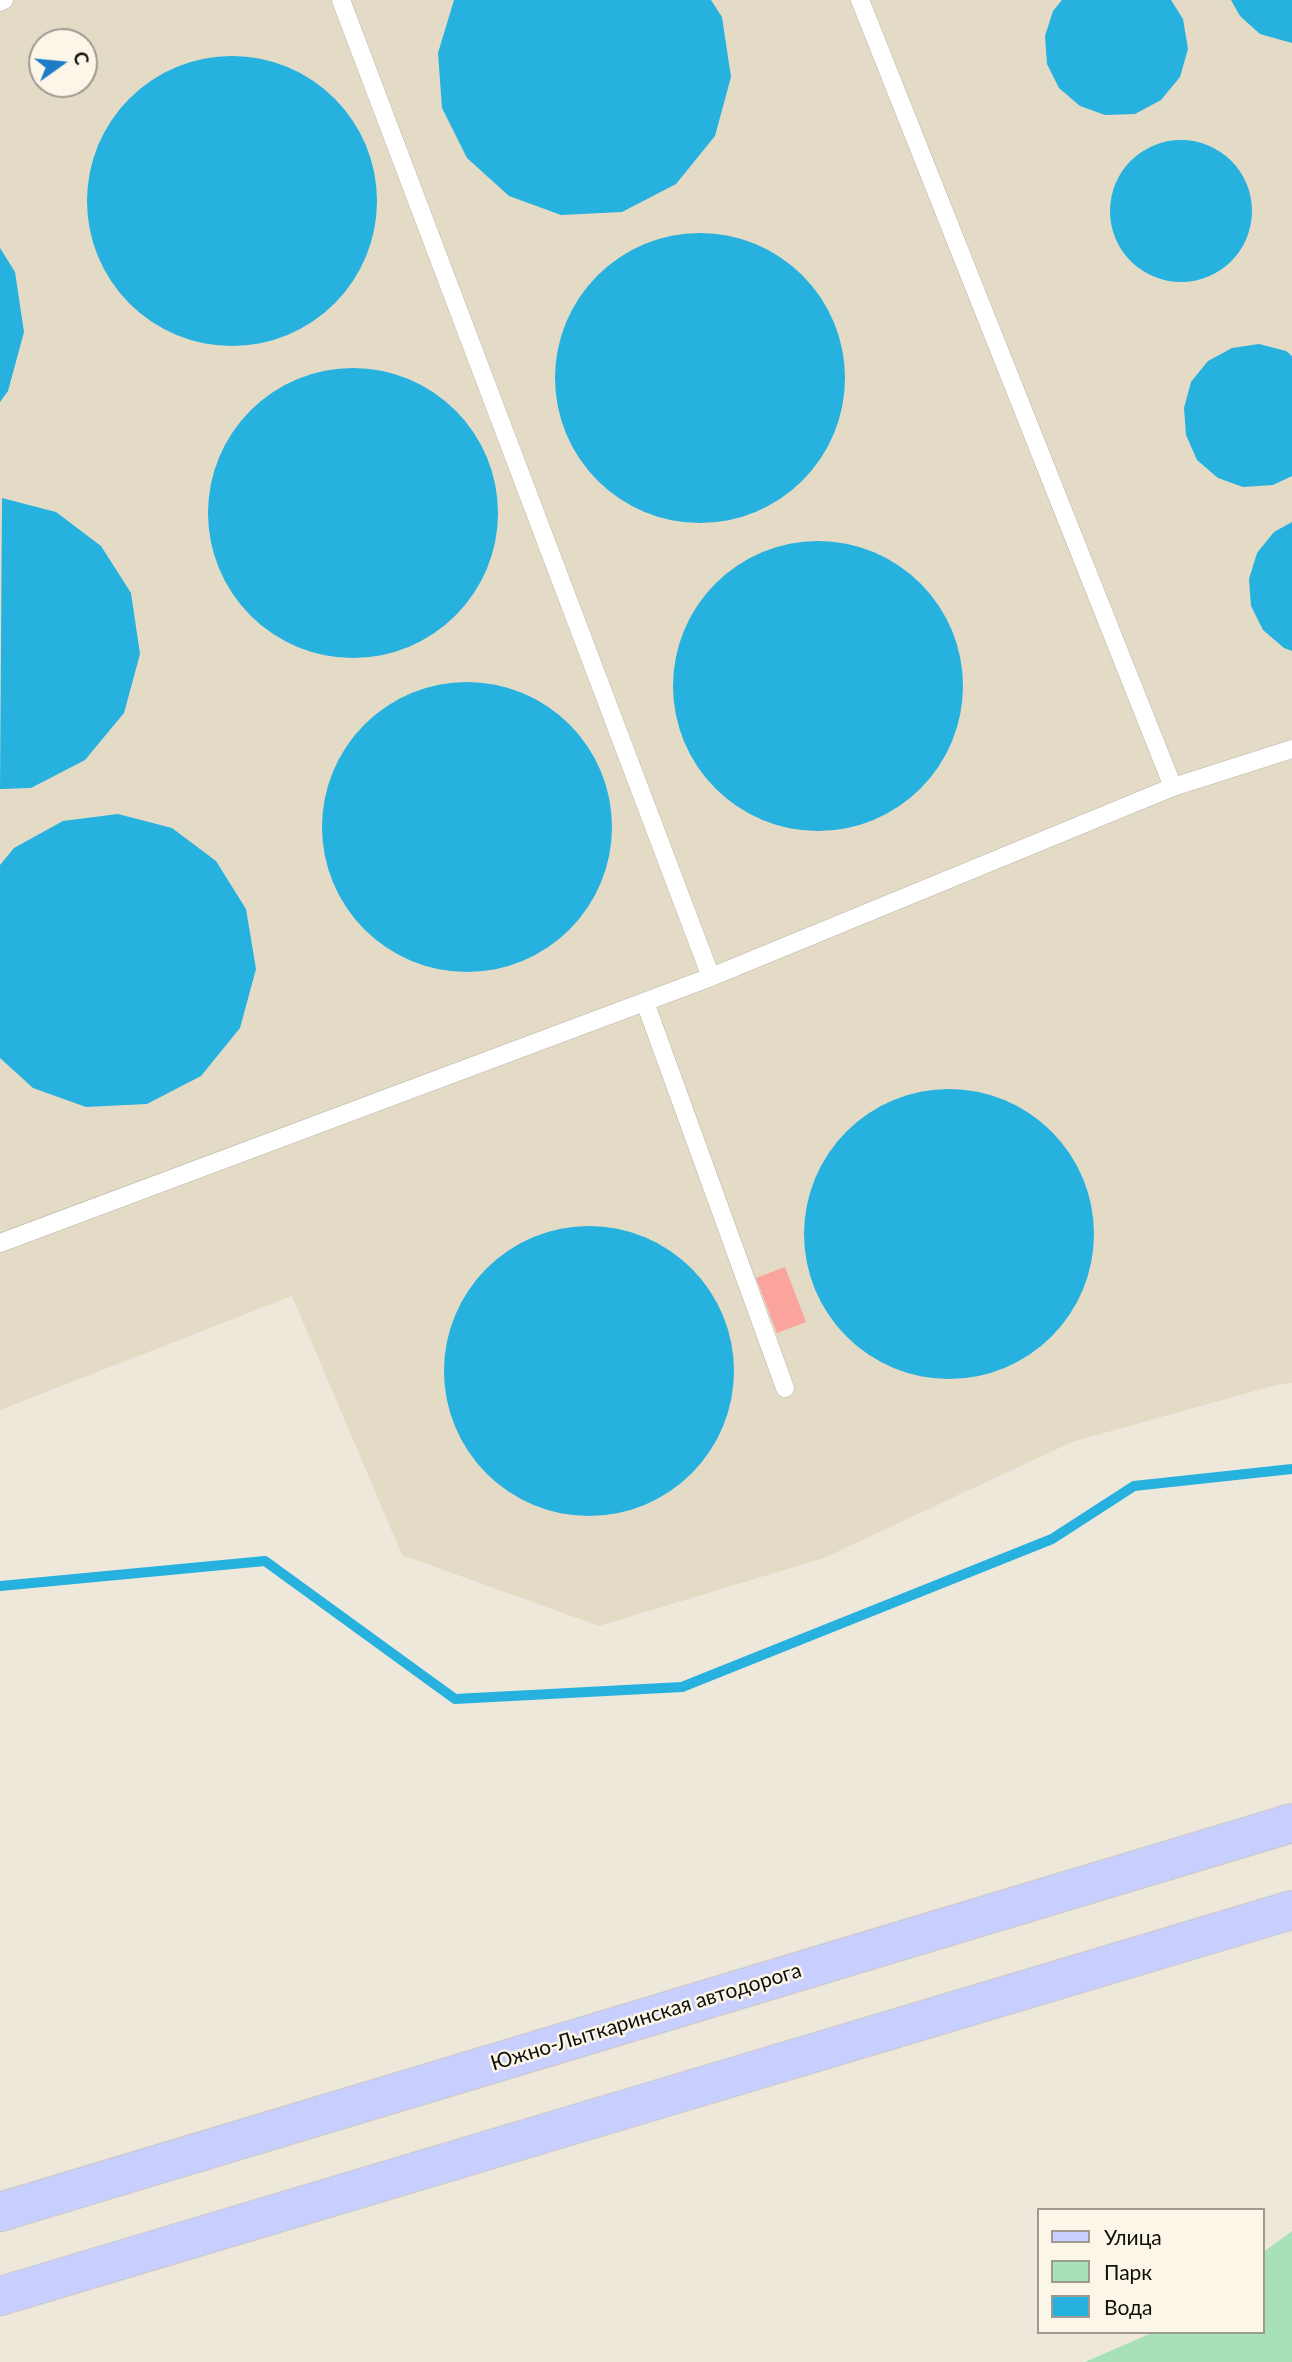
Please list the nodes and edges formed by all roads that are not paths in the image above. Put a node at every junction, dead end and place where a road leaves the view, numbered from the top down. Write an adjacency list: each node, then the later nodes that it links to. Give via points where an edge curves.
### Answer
1 (341, 0): 5 (lane)
2 (860, 0): 4 (lane)
3 (1292, 749): 4 (lane)
4 (1173, 787): 5 (lane)
5 (711, 977): 6 (lane)
6 (645, 1002): 7 (lane); 8 (lane)
7 (0, 1243)
8 (785, 1388)
9 (1292, 1823): 11 (main road, Южно-Лыткаринская автодорога)
10 (1292, 1910): 12 (main road)
11 (0, 2212)
12 (0, 2296)

